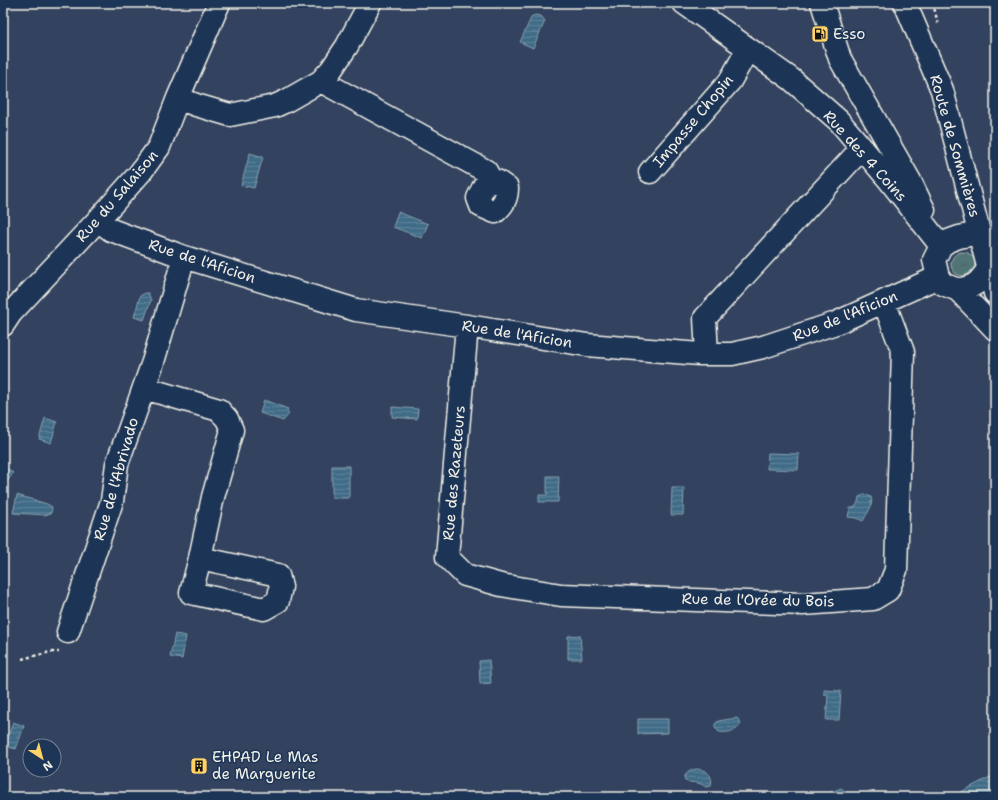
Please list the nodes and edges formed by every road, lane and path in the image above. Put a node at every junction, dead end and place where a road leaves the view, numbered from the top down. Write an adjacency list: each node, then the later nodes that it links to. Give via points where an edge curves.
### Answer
1 (219, 3): 8 (street, Rue du Salaison)
2 (370, 3): 7 (street, via 347,46)
3 (684, 3): 6 (street, Rue des 4 Coins)
4 (822, 3): 14 (street, via 840,59 910,181)
5 (905, 3): 13 (street, Route de Sommières, via 942,90)
6 (748, 49): 9 (street, Rue des 4 Coins, via 791,79 838,121); 10 (street, Impasse Chopin, via 730,81)
7 (321, 81): 8 (street, via 274,106 230,115); 11 (street, via 486,170)
8 (178, 98): 12 (street, Rue du Salaison, via 159,147 140,173)
9 (862, 148): 14 (street, Rue des 4 Coins); 24 (street, via 705,318)
10 (650, 172)
11 (492, 182)
12 (98, 220): 15 (street, Rue de l'Aficion, via 112,230); 21 (street, Rue du Salaison)
13 (979, 233): 14 (street, via 959,237); 16 (street, Route de Sommières)
14 (941, 246): 17 (street, via 934,260)
15 (184, 257): 22 (street, Rue de l'Aficion, via 356,310); 25 (street, Rue de l'Abrivado)
16 (989, 268): 18 (street, via 973,286); 19 (street, Route de Sommières)
17 (938, 277): 18 (street, via 943,284); 20 (street, Rue de l'Aficion)
18 (958, 290): 23 (street)
19 (995, 293)
20 (884, 302): 24 (street, Rue de l'Aficion, via 836,323 764,347 732,354); 27 (street, Rue de l'Orée du Bois, via 903,352 896,570 888,590 874,599 803,604 561,595)
21 (6, 316)
22 (467, 326): 24 (street, Rue de l'Aficion, via 587,345); 27 (street, Rue des Razeteurs, via 447,556 465,575)
23 (995, 329)
24 (707, 354)
25 (144, 388): 26 (street, via 219,410 232,430 213,496); 28 (street, Rue de l'Abrivado, via 117,464 112,501)
26 (200, 558)
27 (501, 585)
28 (68, 632): 29 (path, via 63,651)
29 (22, 659)

